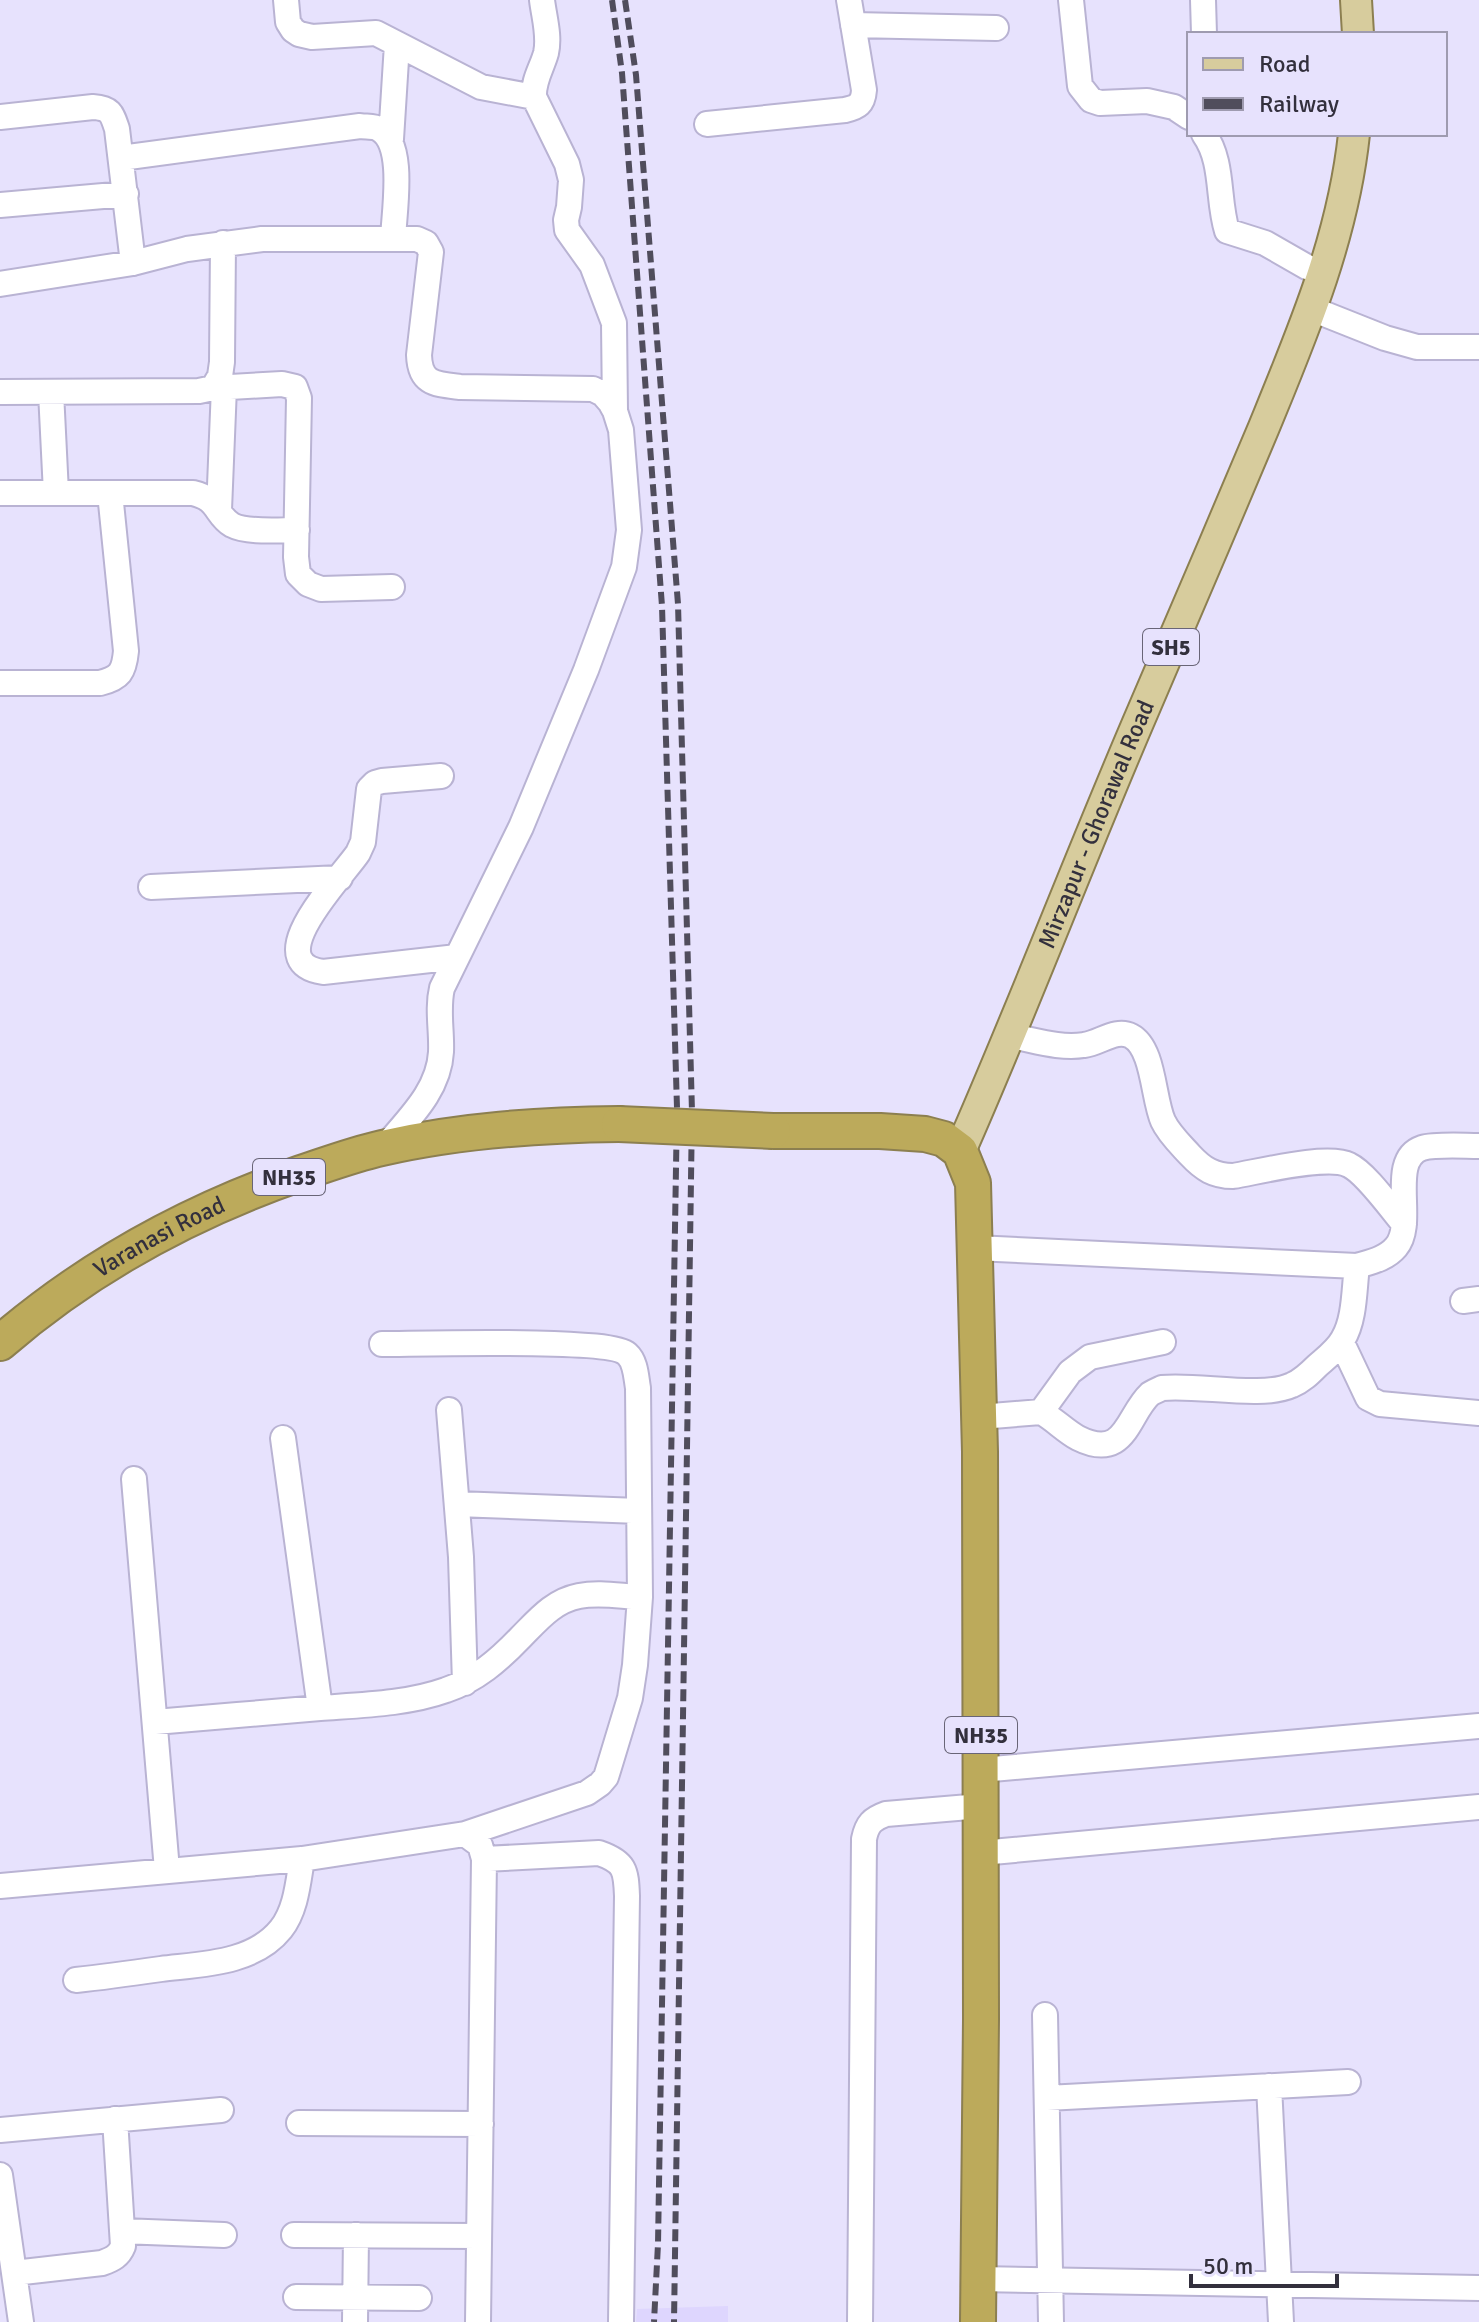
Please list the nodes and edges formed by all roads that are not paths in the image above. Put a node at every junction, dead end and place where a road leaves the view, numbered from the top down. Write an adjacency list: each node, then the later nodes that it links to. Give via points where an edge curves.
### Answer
1 (286, 0): 11 (street, via 288,22 299,34 376,33)
2 (542, 0): 12 (street, via 547,43)
3 (849, 0): 7 (street)
4 (1071, 0): 13 (street, via 1080,86 1091,100 1147,101)
5 (1203, 0): 9 (street)
6 (1356, 0): 10 (main road)
7 (853, 25): 8 (street); 15 (street, via 864,90 857,107)
8 (996, 28)
9 (1204, 32)
10 (1358, 32)
11 (397, 44): 12 (street, via 481,87); 18 (street)
12 (534, 97): 32 (street, via 571,180 567,230 592,265 614,323)
13 (1187, 109)
14 (0, 117): 19 (street, via 104,108 117,129)
15 (707, 124)
16 (1206, 136): 25 (street, via 1213,146 1227,231 1265,243)
17 (1354, 136): 25 (main road, Mirzapur - Ghorawal Road / SH5, via 1342,209)
18 (391, 139): 19 (street, via 377,127 360,126); 22 (street, via 396,158)
19 (121, 158): 20 (street)
20 (126, 194): 21 (street); 24 (street)
21 (0, 205)
22 (393, 239): 23 (street); 32 (street, via 417,239 431,252 419,355 428,380 460,387 593,389)
23 (223, 243): 24 (street); 29 (street)
24 (133, 263): 26 (street)
25 (1324, 273): 27 (main road, Mirzapur - Ghorawal Road / SH5)
26 (0, 284)
27 (1312, 309): 28 (street, via 1417,347); 44 (main road, Mirzapur - Ghorawal Road / SH5)
28 (1479, 347)
29 (219, 388): 31 (street); 36 (street); 37 (street, via 295,387)
30 (0, 392): 31 (street)
31 (51, 392): 34 (street)
32 (615, 411): 43 (street, via 628,504 624,567 521,827)
33 (0, 493): 34 (street)
34 (56, 493): 35 (street)
35 (110, 493): 36 (street, via 193,493); 39 (street, via 125,667 115,680 100,683)
36 (219, 510): 37 (street, via 226,521 245,529)
37 (297, 530): 38 (street, via 298,574 308,584 321,589)
38 (392, 587)
39 (0, 683)
40 (441, 776): 41 (street, via 382,781 369,789 363,842)
41 (340, 878): 42 (street); 43 (street, via 301,931 300,957 310,970)
42 (151, 887)
43 (457, 957): 46 (street, via 440,998 441,1052 434,1083)
44 (1011, 1036): 47 (main road, Mirzapur - Ghorawal Road / SH5); 48 (street, via 1073,1046 1129,1035 1145,1051 1168,1130 1208,1171 1233,1176 1336,1161 1361,1174)
45 (1479, 1146): 48 (street, via 1422,1148 1410,1156 1405,1167)
46 (384, 1148): 47 (highway, Varanasi Road / NH35, bridge, via 529,1126 619,1124 925,1134); 52 (highway, Varanasi Road / NH35, via 272,1183 188,1219 113,1260)
47 (960, 1151): 49 (highway, NH35, via 973,1183)
48 (1404, 1224): 50 (street, via 1397,1247)
49 (975, 1248): 50 (street); 58 (highway, NH35)
50 (1357, 1266): 53 (street)
51 (1163, 1342): 56 (street, via 1090,1357 1070,1372)
52 (0, 1343)
53 (1342, 1343): 56 (street, via 1305,1378 1280,1389 1162,1388 1151,1394 1128,1430 1101,1445 1076,1437); 57 (street, via 1368,1398 1380,1404)
54 (382, 1344): 62 (street, via 554,1344 617,1348 628,1354 638,1388)
55 (449, 1410): 61 (street)
56 (1041, 1412): 58 (street)
57 (1479, 1413)
58 (980, 1417): 68 (highway, NH35)
59 (283, 1438): 65 (street)
60 (134, 1479): 66 (street)
61 (457, 1504): 62 (street); 64 (street)
62 (639, 1511): 63 (street)
63 (640, 1597): 64 (street, via 598,1594 561,1602); 71 (street, via 630,1698 606,1777 587,1793)
64 (465, 1683): 65 (street, via 425,1696)
65 (320, 1708): 66 (street)
66 (155, 1722): 75 (street)
67 (1479, 1726): 68 (street)
68 (981, 1770): 69 (highway, NH35)
69 (981, 1806): 72 (highway, NH35); 105 (street, via 886,1814 874,1818 864,1839)
70 (1479, 1807): 72 (street)
71 (465, 1834): 73 (street); 74 (street, via 480,1845)
72 (981, 1853): 94 (highway, NH35)
73 (302, 1859): 75 (street); 77 (street, via 289,1916 262,1946 217,1962)
74 (484, 1859): 85 (street); 104 (street, via 599,1853 615,1859 626,1872)
75 (167, 1870): 76 (street)
76 (0, 1886)
77 (76, 1980)
78 (1045, 2015): 81 (street)
79 (1348, 2082): 80 (street)
80 (1269, 2086): 81 (street); 96 (street)
81 (1047, 2098): 95 (street)
82 (221, 2110): 83 (street)
83 (115, 2119): 86 (street); 88 (street)
84 (299, 2123): 85 (street)
85 (481, 2124): 92 (street)
86 (0, 2130)
87 (0, 2175): 93 (street)
88 (122, 2231): 89 (street); 93 (street, via 123,2246 112,2260)
89 (224, 2235)
90 (294, 2235): 91 (street)
91 (356, 2235): 92 (street); 99 (street)
92 (479, 2236): 103 (street)
93 (14, 2273): 101 (street)
94 (978, 2279): 95 (street); 106 (highway, NH35)
95 (1050, 2280): 96 (street); 107 (street)
96 (1279, 2284): 97 (street); 108 (street)
97 (1479, 2288)
98 (296, 2297): 99 (street)
99 (356, 2297): 100 (street); 102 (street)
100 (419, 2298)
101 (21, 2322)
102 (355, 2322)
103 (478, 2322)
104 (621, 2322)
105 (860, 2322)
106 (978, 2322)
107 (1051, 2322)
108 (1281, 2322)

